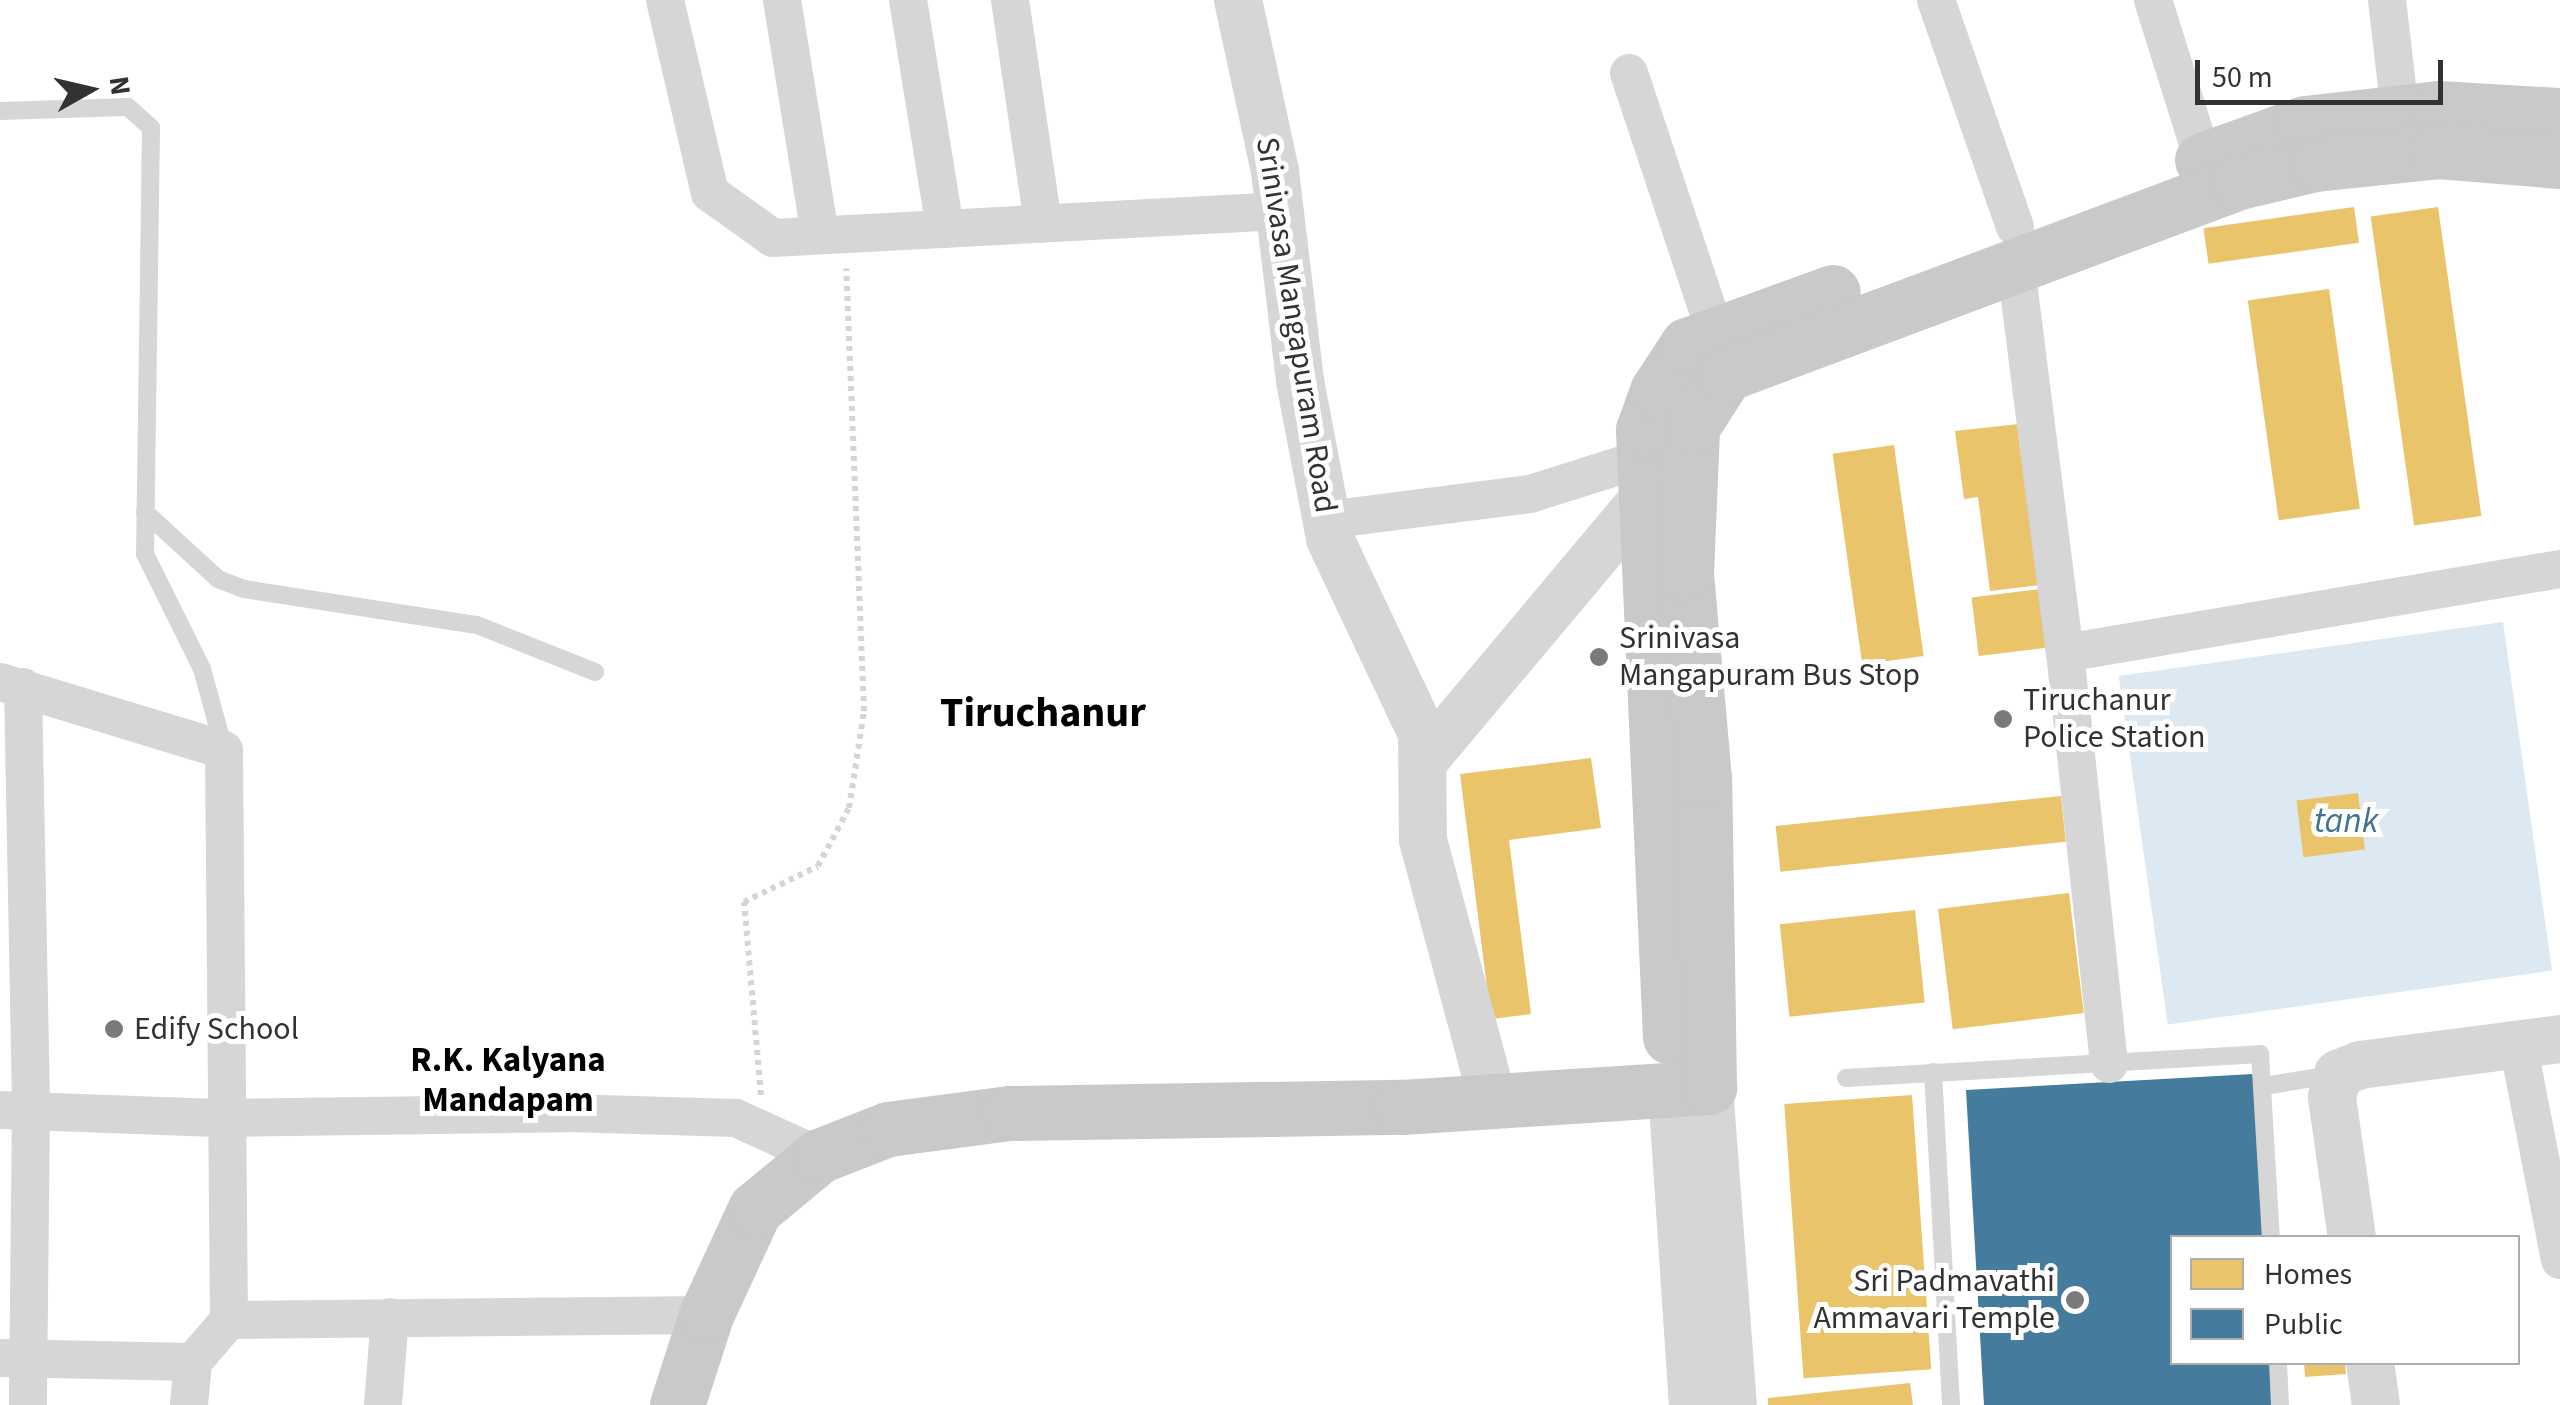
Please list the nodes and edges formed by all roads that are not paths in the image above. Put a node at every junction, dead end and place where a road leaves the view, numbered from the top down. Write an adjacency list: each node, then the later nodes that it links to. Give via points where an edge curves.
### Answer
1 (665, 0): 18 (street, via 710,193 774,238)
2 (782, 0): 18 (street)
3 (908, 0): 17 (street)
4 (1010, 0): 16 (street)
5 (1238, 0): 15 (street, Srinivasa Mangapuram Road)
6 (1936, 0): 19 (street)
7 (2153, 0): 13 (street)
8 (2388, 0): 11 (street)
9 (1628, 73): 20 (street)
10 (0, 111): 22 (lane, via 128,107 151,128)
11 (2400, 112): 12 (main road); 13 (main road, via 2305,123)
12 (2560, 115)
13 (2203, 160): 19 (main road)
14 (2560, 161): 19 (main road, via 2438,151 2315,164)
15 (1280, 211): 16 (street); 23 (street, Srinivasa Mangapuram Road, via 1300,381)
16 (1043, 224): 17 (street)
17 (945, 229): 18 (street)
18 (832, 234)
19 (2016, 247): 20 (main road); 25 (street); 36 (main road, via 1726,374 1692,427 1686,573 1704,779)
20 (1716, 334): 21 (main road, via 1688,345 1657,391 1643,430)
21 (1646, 477): 23 (street); 29 (street); 36 (main road)
22 (144, 512): 26 (lane, via 218,579 244,589 477,625); 28 (lane, via 152,579 202,669)
23 (1327, 520): 29 (street, Srinivasa Mangapuram Road)
24 (2560, 570): 25 (street)
25 (2065, 653): 31 (street)
26 (595, 672)
27 (12, 684): 28 (street); 38 (street)
28 (224, 750): 39 (street)
29 (1427, 757): 37 (street, Srinivasa Mangapuram Road, via 1418,788 1423,840)
30 (2539, 1042): 33 (street, via 2360,1065); 43 (street)
31 (2109, 1064): 32 (lane); 35 (lane, via 2260,1054)
32 (1933, 1072): 34 (lane); 57 (lane)
33 (2338, 1074): 35 (lane); 42 (street, via 2332,1098)
34 (1846, 1078)
35 (2264, 1086): 41 (lane)
36 (1702, 1088): 37 (main road); 55 (street); 56 (street)
37 (1493, 1102): 40 (main road, via 1008,1113 888,1130)
38 (16, 1110): 39 (street); 47 (street)
39 (223, 1118): 40 (street, via 736,1118); 46 (street)
40 (819, 1156): 44 (main road, via 754,1209)
41 (2272, 1235)
42 (2352, 1235)
43 (2560, 1260)
44 (706, 1314): 45 (street); 54 (main road)
45 (390, 1317): 46 (street); 53 (street)
46 (229, 1320): 48 (street)
47 (14, 1358): 48 (street); 51 (street)
48 (194, 1362): 52 (street)
49 (2278, 1365): 58 (lane)
50 (2370, 1365): 59 (street)
51 (28, 1405)
52 (190, 1405)
53 (383, 1405)
54 (678, 1405)
55 (1693, 1405)
56 (1732, 1405)
57 (1951, 1405)
58 (2280, 1405)
59 (2376, 1405)

